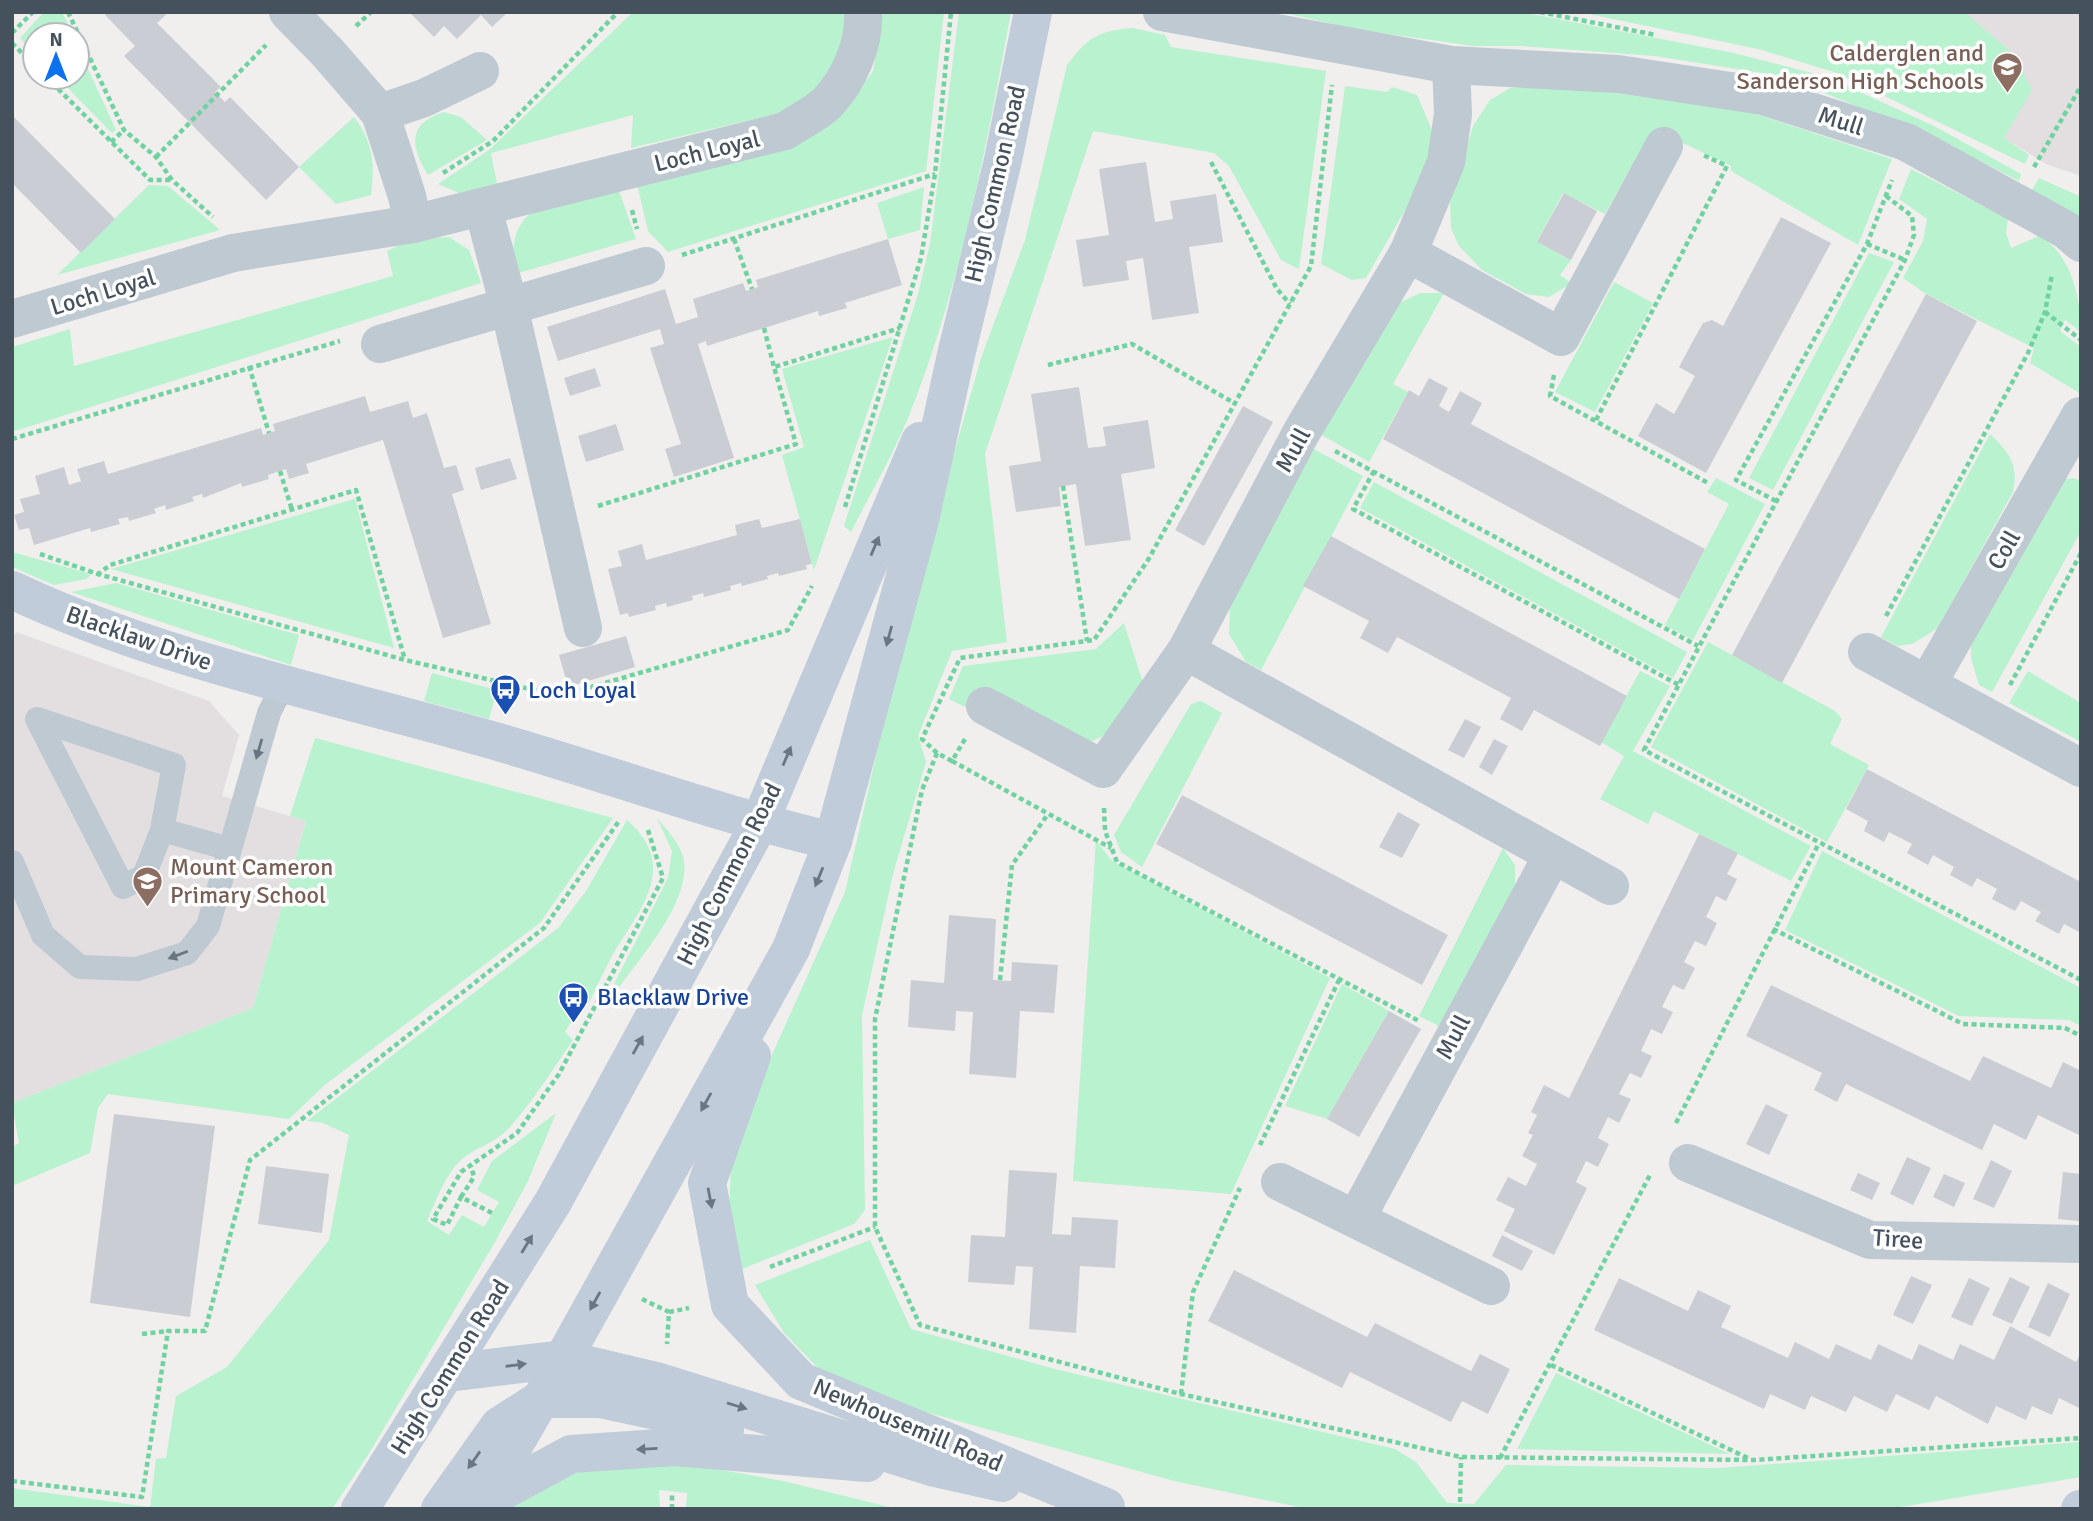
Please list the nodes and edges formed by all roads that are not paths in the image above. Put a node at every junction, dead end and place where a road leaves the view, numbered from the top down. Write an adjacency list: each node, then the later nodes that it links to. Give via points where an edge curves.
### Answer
1 (863, 12): 9 (street, Loch Loyal, via 864,29 848,75 826,104 785,131)
2 (1033, 12): 17 (street, High Common Road)
3 (1162, 12): 5 (street, Mull)
4 (291, 15): 7 (street)
5 (1451, 65): 11 (street, Mull, via 1618,74 1762,96 1906,142 2066,230); 12 (street, Mull, via 1453,114 1446,162)
6 (480, 71): 7 (street)
7 (380, 113): 10 (street)
8 (1664, 146): 12 (street, via 1561,337)
9 (483, 208): 10 (street, Loch Loyal); 14 (street)
10 (410, 210): 15 (street, Loch Loyal, via 233,253)
11 (2081, 243)
12 (1408, 253): 21 (street, Mull, via 1301,433)
13 (646, 266): 14 (street)
14 (509, 306): 16 (street); 20 (street)
15 (12, 319)
16 (380, 344)
17 (956, 355): 27 (street, High Common Road, one-way to 17); 29 (street, High Common Road, one-way to 29, via 920,520)
18 (2080, 416): 23 (street, Coll)
19 (12, 590): 24 (street, Blacklaw Drive, via 47,606)
20 (583, 628)
21 (1186, 651): 25 (street, Mull, via 1103,769); 31 (street)
22 (1867, 652): 23 (street)
23 (1928, 683): 26 (street)
24 (283, 685): 27 (street, Blacklaw Drive, via 488,739); 30 (lane, one-way to 30, via 269,713)
25 (985, 705)
26 (2081, 768)
27 (759, 824): 29 (street, Blacklaw Drive); 41 (street, High Common Road, one-way to 27, via 553,1202)
28 (162, 830): 28 (lane, via 144,876 123,887 37,719 174,765); 30 (lane)
29 (834, 841): 34 (street, High Common Road, one-way to 34)
30 (230, 849): 32 (lane, one-way to 32, via 208,926 187,953 137,969 80,967 43,935)
31 (1552, 856): 33 (street); 37 (street, Mull)
32 (12, 862)
33 (1610, 886)
34 (791, 948): 40 (street, High Common Road, one-way to 40); 45 (street, Newhousemill Road, one-way to 45, via 707,1183 730,1305 801,1381)
35 (1688, 1163): 38 (street, Tiree, via 1870,1240)
36 (1280, 1182): 37 (street)
37 (1356, 1219): 39 (street)
38 (2081, 1244)
39 (1492, 1286)
40 (563, 1359): 41 (street, Newhousemill Road, one-way to 40); 42 (street, High Common Road); 44 (street, Newhousemill Road, one-way to 44, via 656,1381)
41 (448, 1373): 46 (street, High Common Road)
42 (541, 1399): 43 (street, Newhousemill Road, via 600,1399 684,1417); 47 (street, High Common Road, one-way to 47, via 499,1426); 48 (street, High Common Road)
43 (810, 1458): 44 (street, Newhousemill Road); 49 (street, Newhousemill Road, one-way to 49, via 674,1447 571,1454 490,1498)
44 (935, 1468): 45 (street, Newhousemill Road)
45 (1110, 1508)
46 (360, 1509)
47 (440, 1509)
48 (477, 1509)
49 (483, 1509)

